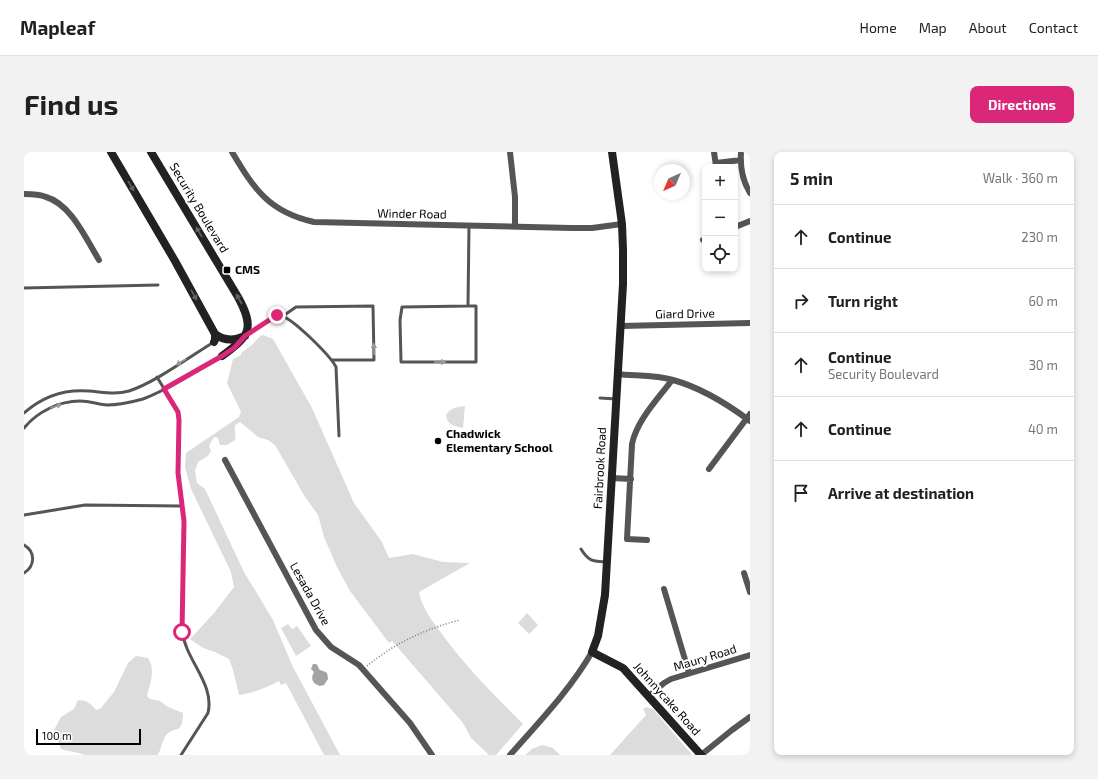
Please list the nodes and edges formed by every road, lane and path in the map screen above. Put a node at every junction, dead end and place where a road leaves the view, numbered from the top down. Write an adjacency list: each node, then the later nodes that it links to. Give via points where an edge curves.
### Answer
1 (111, 152): 26 (street, one-way to 26, via 175,261)
2 (151, 152): 25 (street, Security Boulevard, one-way to 2, via 248,323 245,309)
3 (232, 152): 15 (street, Winder Road, via 260,194 280,210 302,220 327,223)
4 (510, 152): 16 (street)
5 (612, 152): 14 (street, Fairbrook Road)
6 (714, 152): 9 (street)
7 (741, 152): 8 (street)
8 (741, 160): 10 (street); 11 (street, via 743,179)
9 (716, 164)
10 (721, 164)
11 (750, 193)
12 (24, 194): 18 (street, via 47,197 62,205)
13 (750, 221): 17 (street)
14 (622, 224): 16 (street, Winder Road, via 592,228); 24 (street, Fairbrook Road, via 624,250)
15 (469, 226): 16 (street, Winder Road); 21 (lane)
16 (515, 226)
17 (738, 226)
18 (100, 260)
19 (158, 285): 20 (lane)
20 (24, 288)
21 (468, 306): 21 (lane, one-way to 21, via 402,307 401,362 476,362 476,306)
22 (284, 316): 25 (lane, via 277,315); 28 (lane); 28 (lane, one-way to 22, via 374,360 373,306 296,307)
23 (750, 323): 24 (street, Giard Drive)
24 (621, 326): 29 (street, Fairbrook Road)
25 (245, 336): 26 (street, via 234,340); 27 (street)
26 (214, 338): 30 (lane, one-way to 30)
27 (222, 356): 32 (lane)
28 (332, 360): 40 (lane, via 336,368)
29 (617, 374): 31 (street); 34 (street, Fairbrook Road)
30 (157, 377): 32 (lane); 35 (lane, via 140,387 118,393 64,392 42,400)
31 (672, 380): 36 (street, via 716,398); 44 (street, via 634,436)
32 (164, 389): 38 (lane, one-way to 32, via 57,405 78,401 108,405 130,402); 45 (lane, via 178,412)
33 (600, 398): 34 (lane)
34 (616, 399): 43 (street, Fairbrook Road)
35 (24, 413)
36 (749, 418): 42 (street)
37 (24, 419): 38 (lane)
38 (28, 423): 39 (lane)
39 (24, 428)
40 (339, 436)
41 (225, 460): 58 (street, Lesada Drive, via 316,630 331,647)
42 (709, 469)
43 (612, 478): 44 (street); 50 (street, Fairbrook Road)
44 (631, 479): 47 (street, via 627,539)
45 (181, 506): 46 (lane, via 96,505); 62 (lane, via 184,521 182,632 191,659 206,686 210,705 208,713)
46 (24, 514)
47 (647, 540)
48 (24, 545): 51 (lane, via 30,549 33,558 31,567)
49 (582, 550): 50 (lane, via 593,562)
50 (607, 562): 56 (street, Fairbrook Road, via 602,616)
51 (24, 573)
52 (744, 573): 54 (street)
53 (664, 589): 59 (street)
54 (750, 592)
55 (460, 620): 58 (path, via 403,641)
56 (592, 652): 60 (street, Johnnycake Road, via 623,668); 64 (street, Fairbrook Road, via 562,696)
57 (750, 655): 59 (street, Maury Road)
58 (363, 669): 63 (street, Lesada Drive, via 410,723)
59 (689, 673): 60 (street, Maury Road, via 664,683)
60 (648, 697): 65 (street, Johnnycake Road)
61 (750, 717): 65 (street)
62 (181, 755)
63 (432, 755)
64 (510, 755)
65 (701, 755)

